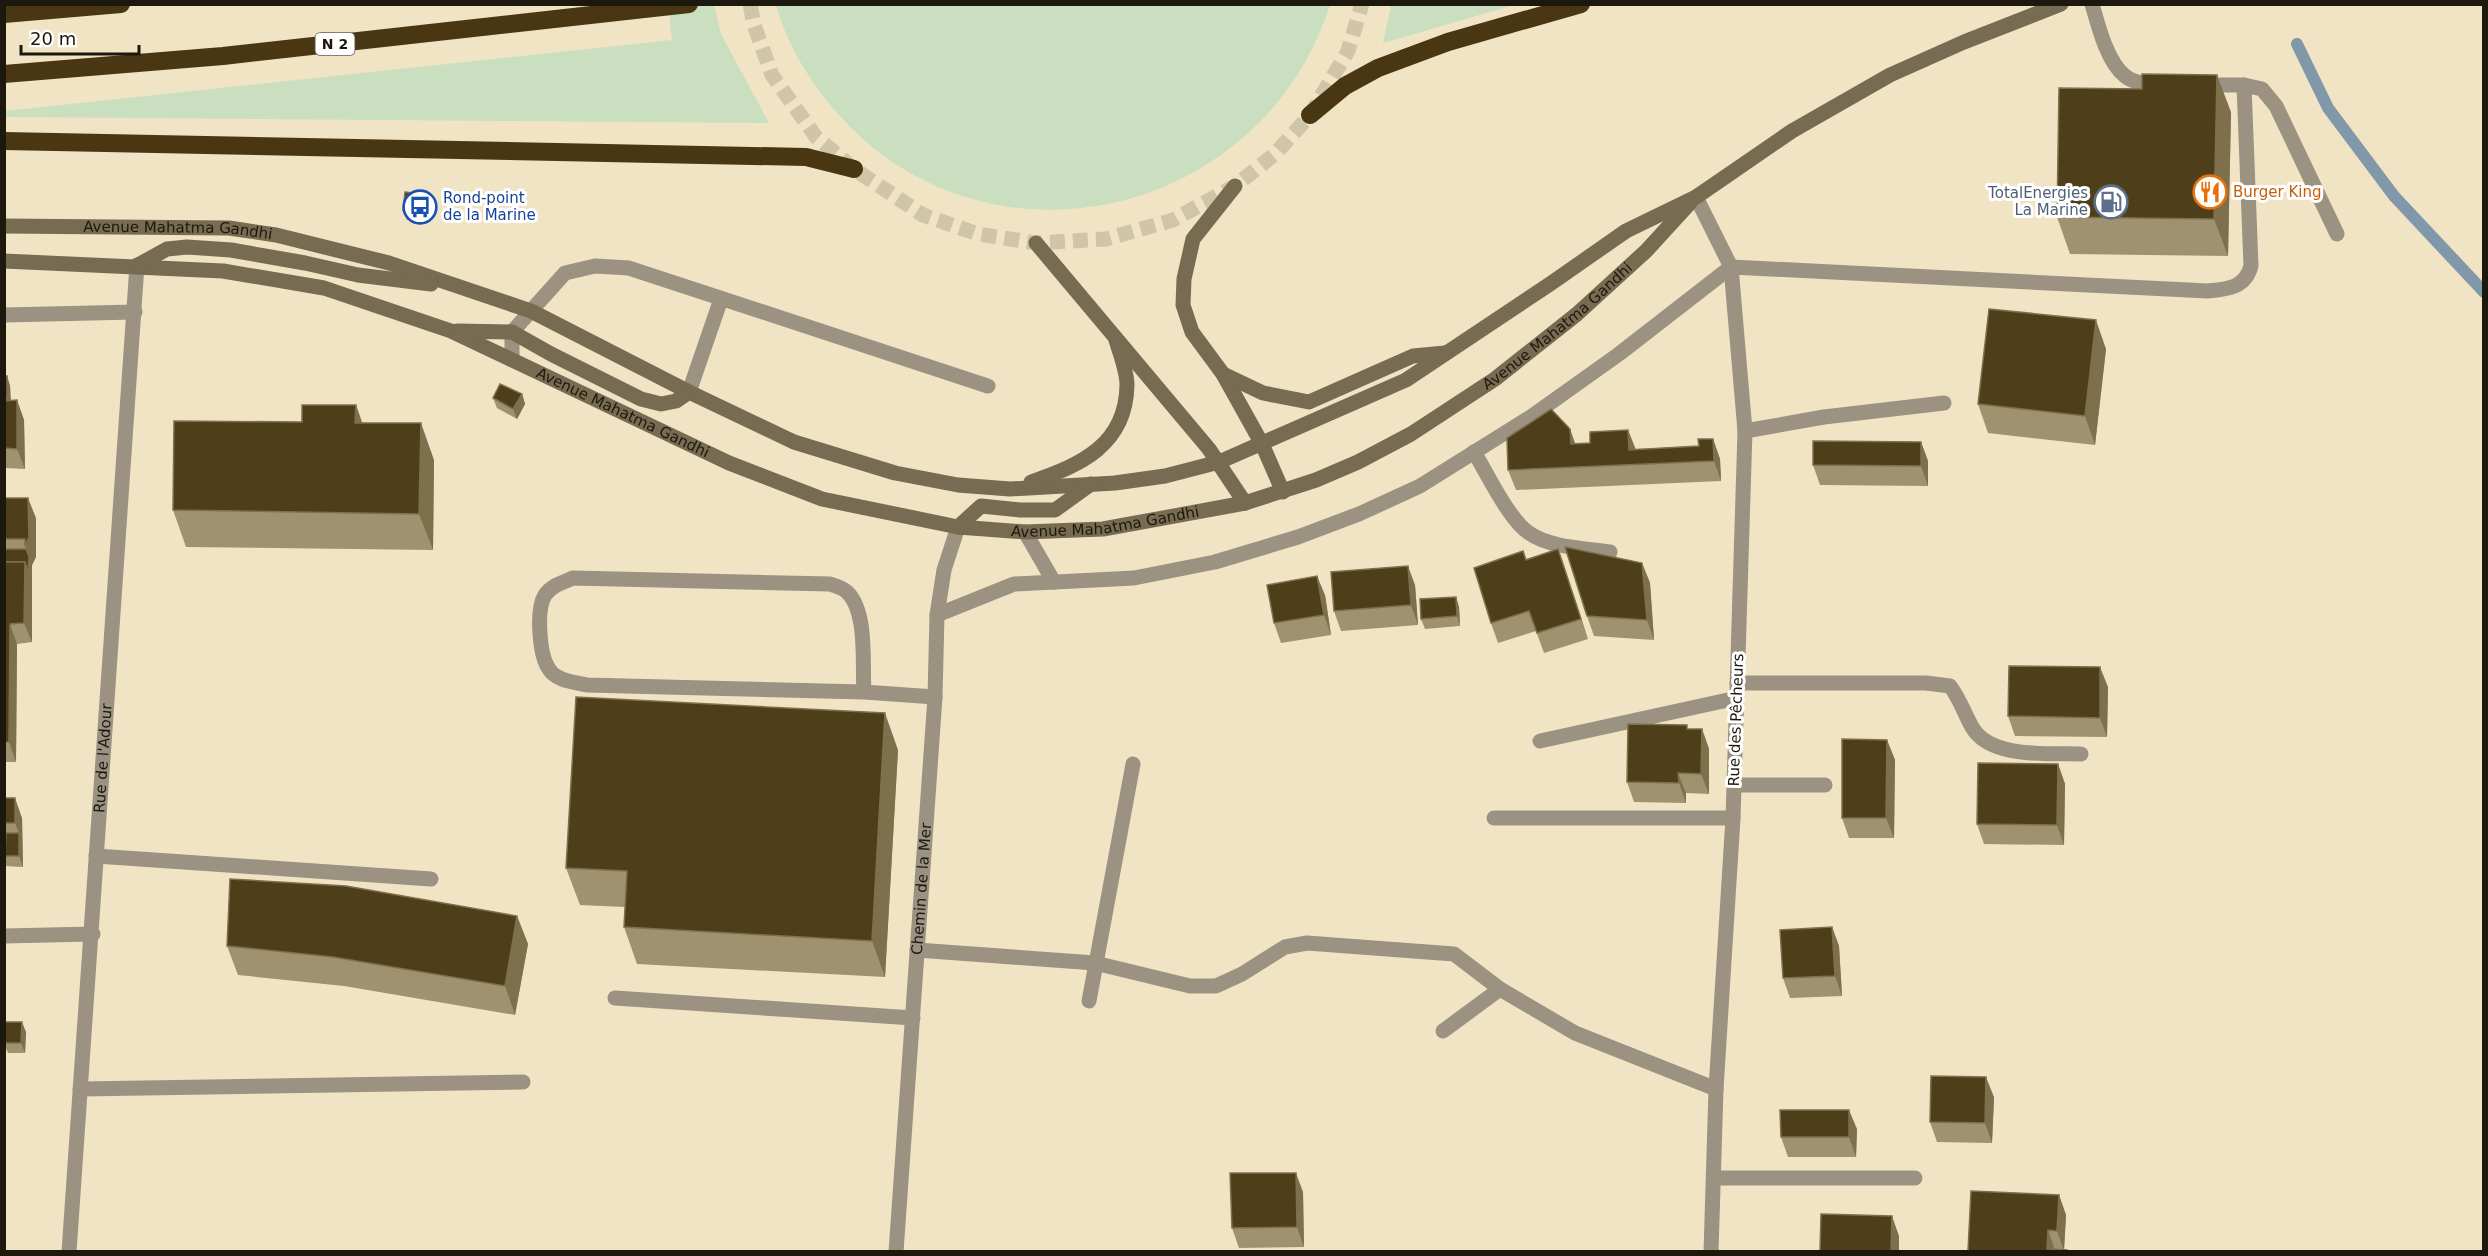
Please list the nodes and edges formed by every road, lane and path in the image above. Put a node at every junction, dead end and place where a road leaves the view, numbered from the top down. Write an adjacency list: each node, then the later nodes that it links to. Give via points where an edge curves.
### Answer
1 (121, 4): 6 (highway)
2 (689, 4): 7 (highway, N 2, via 223,56)
3 (1581, 4): 9 (highway, via 1448,42 1378,68 1345,86)
4 (2061, 4): 13 (main road, Avenue Mahatma Gandhi, via 1890,75 1792,131)
5 (2092, 4): 8 (street, via 2101,36 2125,76 2143,84)
6 (4, 14)
7 (4, 74)
8 (2244, 85): 15 (street, via 2262,89 2276,106); 19 (street, via 2251,266 2248,277 2234,288 2208,291)
9 (1310, 115)
10 (4, 141): 11 (highway, via 806,157)
11 (854, 169)
12 (1235, 186): 30 (main road, via 1193,239 1184,279 1183,305 1192,332)
13 (1696, 197): 19 (street, Rue des Pêcheurs); 28 (main road, Avenue Mahatma Gandhi, via 1626,231); 40 (main road, Avenue Mahatma Gandhi, via 1646,251 1577,314 1495,379 1369,457)
14 (4, 226): 20 (main road, Avenue Mahatma Gandhi, via 229,228 353,253)
15 (2337, 234)
16 (1036, 243): 27 (main road)
17 (4, 261): 18 (main road, Avenue Mahatma Gandhi)
18 (137, 265): 20 (main road, Avenue Mahatma Gandhi, via 167,249 187,247 231,250 403,282); 23 (street, Rue de l'Adour); 25 (main road, Avenue Mahatma Gandhi, via 223,271 324,288)
19 (1731, 267): 34 (street, Rue des Pêcheurs); 36 (street, via 1619,354)
20 (452, 285): 22 (main road, Avenue Mahatma Gandhi)
21 (721, 299): 22 (street, via 628,268 595,266 565,273); 31 (street); 32 (street)
22 (531, 311): 26 (street); 32 (main road, Avenue Mahatma Gandhi)
23 (135, 312): 24 (street); 57 (street, Rue de l'Adour)
24 (4, 315)
25 (451, 331): 26 (main road, Avenue Mahatma Gandhi); 29 (main road, Avenue Mahatma Gandhi)
26 (512, 332): 29 (street); 32 (main road, Avenue Mahatma Gandhi, via 641,399 661,404 676,401)
27 (1115, 334): 37 (main road); 39 (main road, via 1127,383 1124,415 1110,438 1083,461)
28 (1449, 352): 30 (main road, via 1413,356 1309,402 1263,393); 35 (main road, Avenue Mahatma Gandhi, via 1406,380)
29 (512, 360): 42 (main road, Avenue Mahatma Gandhi, via 729,463 822,499)
30 (1222, 374): 35 (main road)
31 (988, 386)
32 (689, 392): 39 (main road, Avenue Mahatma Gandhi, via 794,442 895,473 958,485)
33 (1944, 403): 34 (street)
34 (1744, 431): 47 (street, Rue des Pêcheurs)
35 (1262, 444): 37 (main road, Avenue Mahatma Gandhi); 40 (main road)
36 (1474, 452): 44 (street, via 1513,516 1528,533 1547,541); 45 (street, via 1420,486 1298,537 1215,562 1134,578)
37 (1220, 462): 38 (main road, Avenue Mahatma Gandhi, via 1165,476); 41 (main road)
38 (1091, 484): 39 (main road, Avenue Mahatma Gandhi); 42 (main road, via 1054,510 981,506)
39 (1010, 489)
40 (1283, 492): 41 (main road, Avenue Mahatma Gandhi)
41 (1245, 503): 43 (main road, Avenue Mahatma Gandhi, via 1103,529)
42 (958, 527): 43 (main road, Avenue Mahatma Gandhi); 46 (street, Chemin de la Mer, via 944,570)
43 (1025, 532): 45 (street)
44 (1610, 552)
45 (1054, 582): 46 (street, via 1014,584)
46 (937, 615): 49 (street, Chemin de la Mer)
47 (1737, 690): 50 (street); 51 (street, via 1926,683 1950,686 1972,729 1986,742 2006,751); 53 (street, Rue des Pêcheurs)
48 (864, 692): 48 (street, via 861,619 856,603 845,590 830,584 573,578 546,594 540,608 541,644 549,670 564,680 587,685); 49 (street)
49 (935, 697): 61 (street, Chemin de la Mer)
50 (1540, 741)
51 (2081, 754)
52 (1133, 764): 62 (street)
53 (1734, 785): 54 (street); 56 (street, Rue des Pêcheurs)
54 (1825, 785)
55 (1494, 818): 56 (street)
56 (1733, 818): 70 (street, Rue des Pêcheurs)
57 (96, 856): 58 (street); 59 (street, Rue de l'Adour)
58 (431, 879)
59 (93, 934): 60 (street); 69 (street, Rue de l'Adour)
60 (4, 936)
61 (917, 950): 62 (street); 66 (street, Chemin de la Mer)
62 (1095, 963): 63 (street, via 1190,986 1216,986 1286,947 1307,944 1454,954); 65 (street)
63 (1500, 989): 67 (street); 70 (street, via 1575,1033)
64 (615, 998): 66 (street)
65 (1089, 1000)
66 (912, 1018): 74 (street, Chemin de la Mer)
67 (1443, 1030)
68 (523, 1082): 69 (street)
69 (80, 1089): 73 (street, Rue de l'Adour)
70 (1716, 1089): 71 (street, Rue des Pêcheurs)
71 (1714, 1178): 72 (street); 75 (street, Rue des Pêcheurs)
72 (1914, 1178)
73 (69, 1251)
74 (896, 1251)
75 (1711, 1251)

